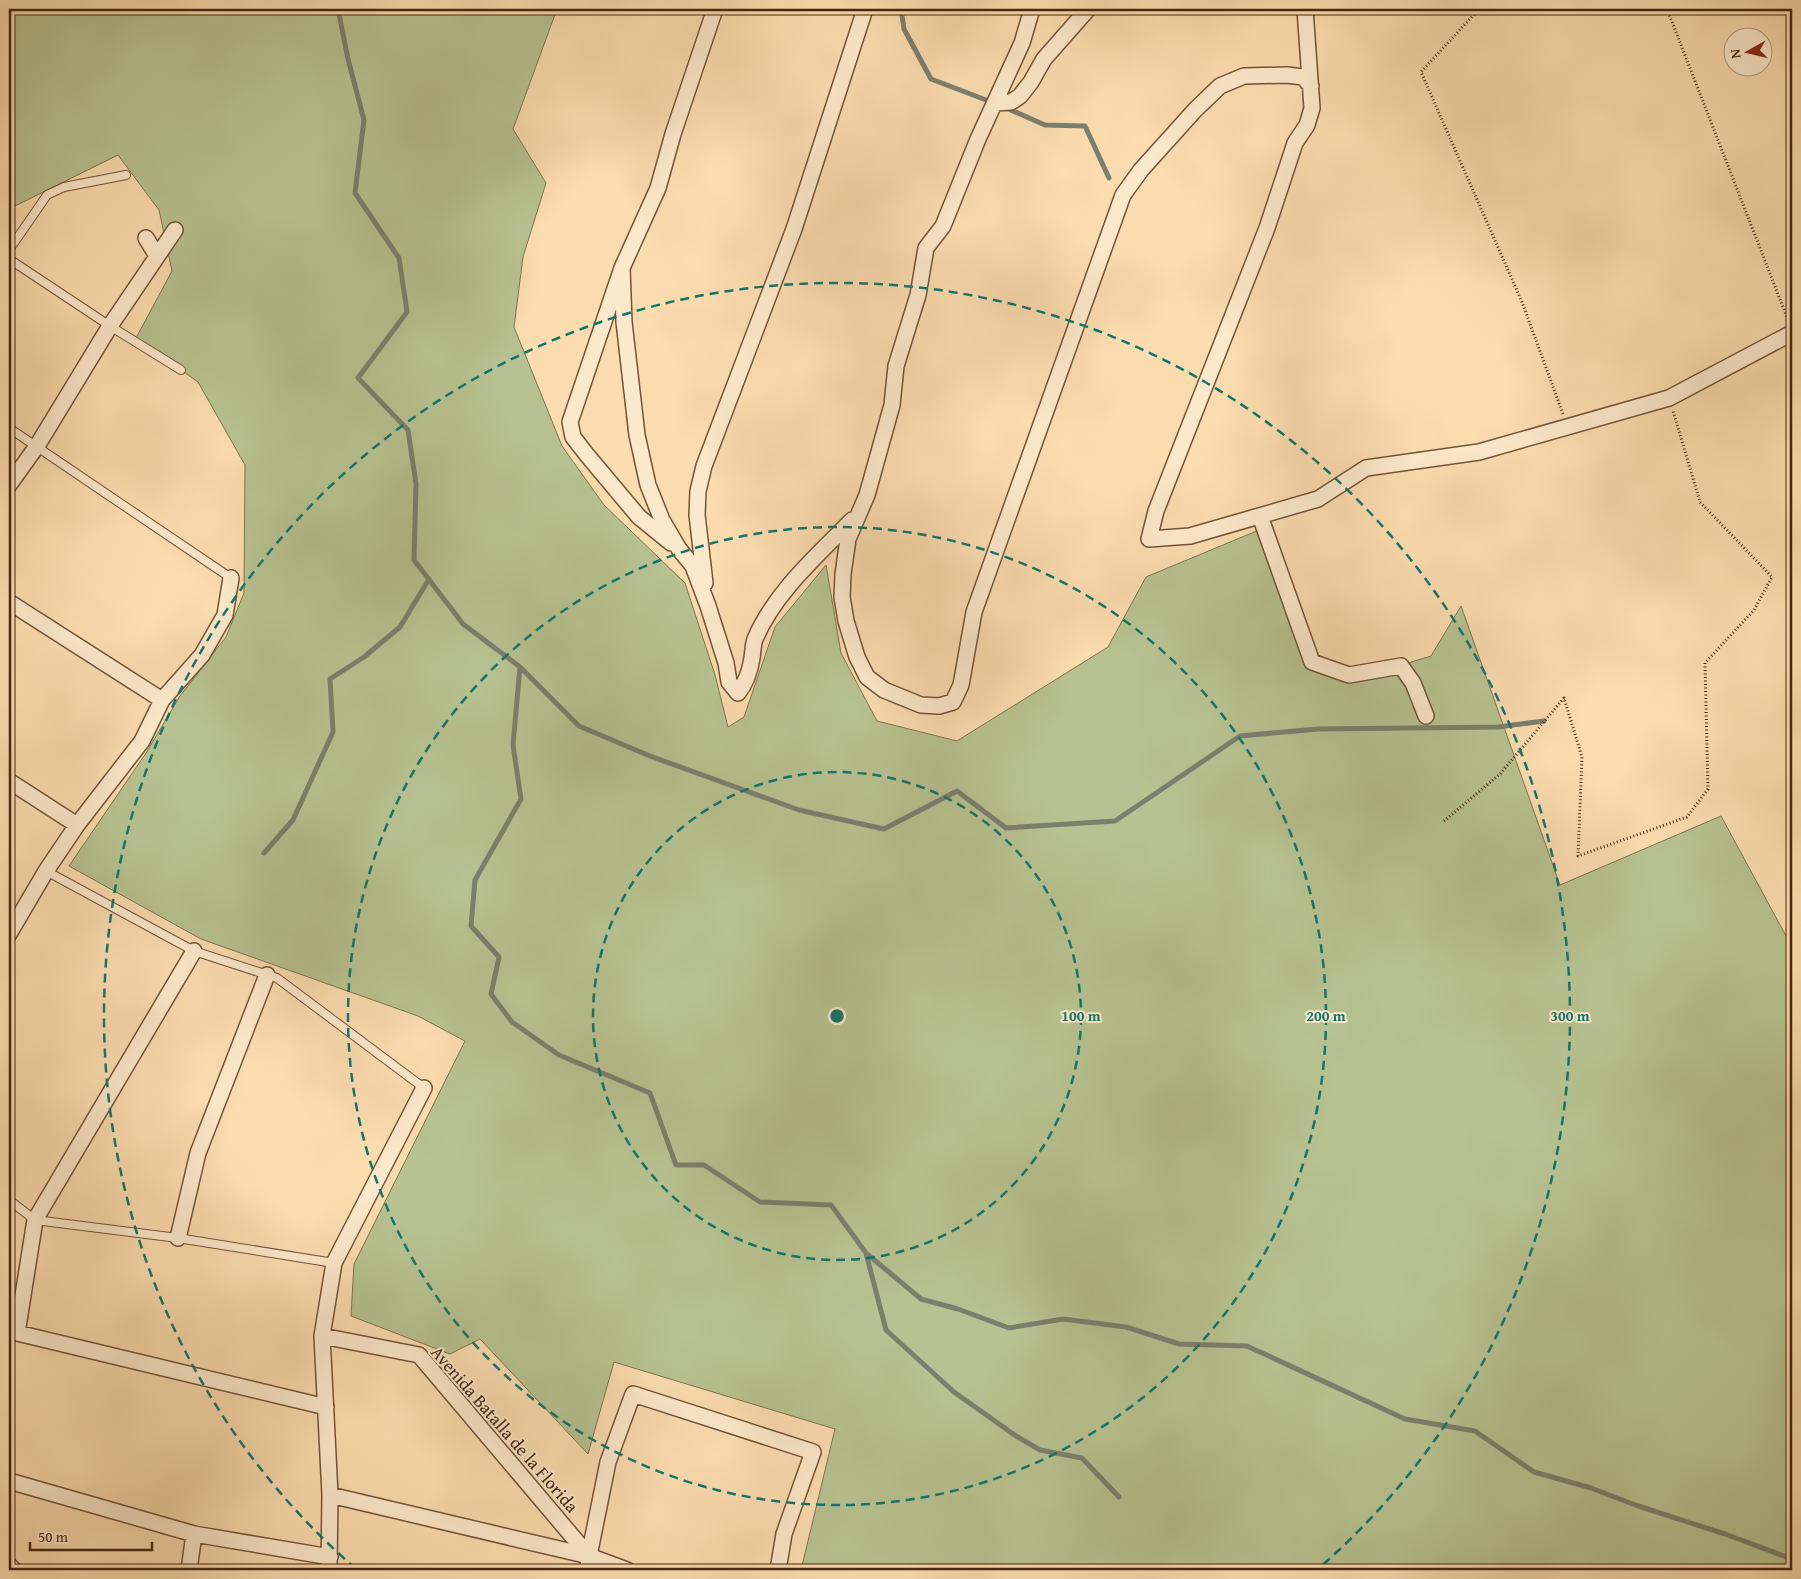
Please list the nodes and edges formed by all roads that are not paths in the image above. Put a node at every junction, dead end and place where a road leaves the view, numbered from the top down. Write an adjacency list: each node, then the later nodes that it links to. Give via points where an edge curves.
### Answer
1 (715, 9): 14 (street, via 658,188)
2 (865, 9): 26 (street, via 794,229 704,466 697,515)
3 (1032, 9): 7 (street, via 1022,43)
4 (1088, 9): 7 (street, via 1044,59 1020,96 1011,102)
5 (1305, 9): 6 (street)
6 (1311, 86): 21 (street, via 1304,77 1287,76 1244,76 1220,86 1141,170 1123,195 974,612 961,685 954,702 940,706 921,705 884,690 867,677 857,657 842,597 848,539); 22 (street, via 1312,108 1308,125 1295,143 1267,228 1156,511 1149,540 1190,536)
7 (995, 103): 21 (street, via 943,226 926,248 918,295 896,366 892,405)
8 (126, 175): 11 (lane, via 64,187 47,196)
9 (175, 230): 12 (street)
10 (146, 238): 12 (street)
11 (9, 250)
12 (157, 256): 15 (street)
13 (9, 259): 15 (lane)
14 (622, 268): 23 (street, via 636,435 648,485 662,520); 23 (street, via 570,422 573,438 639,517)
15 (110, 326): 17 (lane); 19 (street)
16 (1790, 327): 22 (street, via 1669,398 1479,452 1366,468 1318,499)
17 (181, 370)
18 (9, 428): 19 (lane)
19 (37, 446): 20 (street); 24 (lane)
20 (9, 485)
21 (859, 514): 26 (street, via 777,600 754,640 745,684 738,693 729,682)
22 (1260, 516): 28 (street, via 1312,662 1349,675 1401,666 1413,683)
23 (679, 549): 26 (street, via 693,566)
24 (231, 578): 27 (street, via 225,615 202,655)
25 (9, 602): 27 (street)
26 (708, 606)
27 (162, 700): 30 (street, via 142,741)
28 (1426, 716)
29 (9, 781): 30 (street)
30 (77, 825): 31 (street)
31 (46, 871): 32 (street); 33 (lane)
32 (9, 934)
33 (194, 951): 34 (lane); 37 (street)
34 (267, 975): 35 (lane, via 277,978); 38 (street, via 198,1153)
35 (424, 1088): 39 (street)
36 (9, 1200): 37 (lane)
37 (35, 1220): 38 (lane); 40 (street)
38 (178, 1238): 39 (lane)
39 (334, 1263): 41 (street)
40 (13, 1332): 42 (street)
41 (322, 1336): 42 (street); 46 (street, Avenida Batalla de la Florida, via 419,1355)
42 (326, 1407): 44 (street)
43 (9, 1481): 45 (street)
44 (330, 1495): 46 (street); 47 (street)
45 (194, 1534): 47 (street); 50 (street)
46 (589, 1563): 51 (street); 52 (street, via 608,1462 633,1394 813,1452 784,1534)
47 (330, 1564)
48 (9, 1565): 49 (street)
49 (14, 1570)
50 (189, 1570)
51 (627, 1570)
52 (778, 1570)

